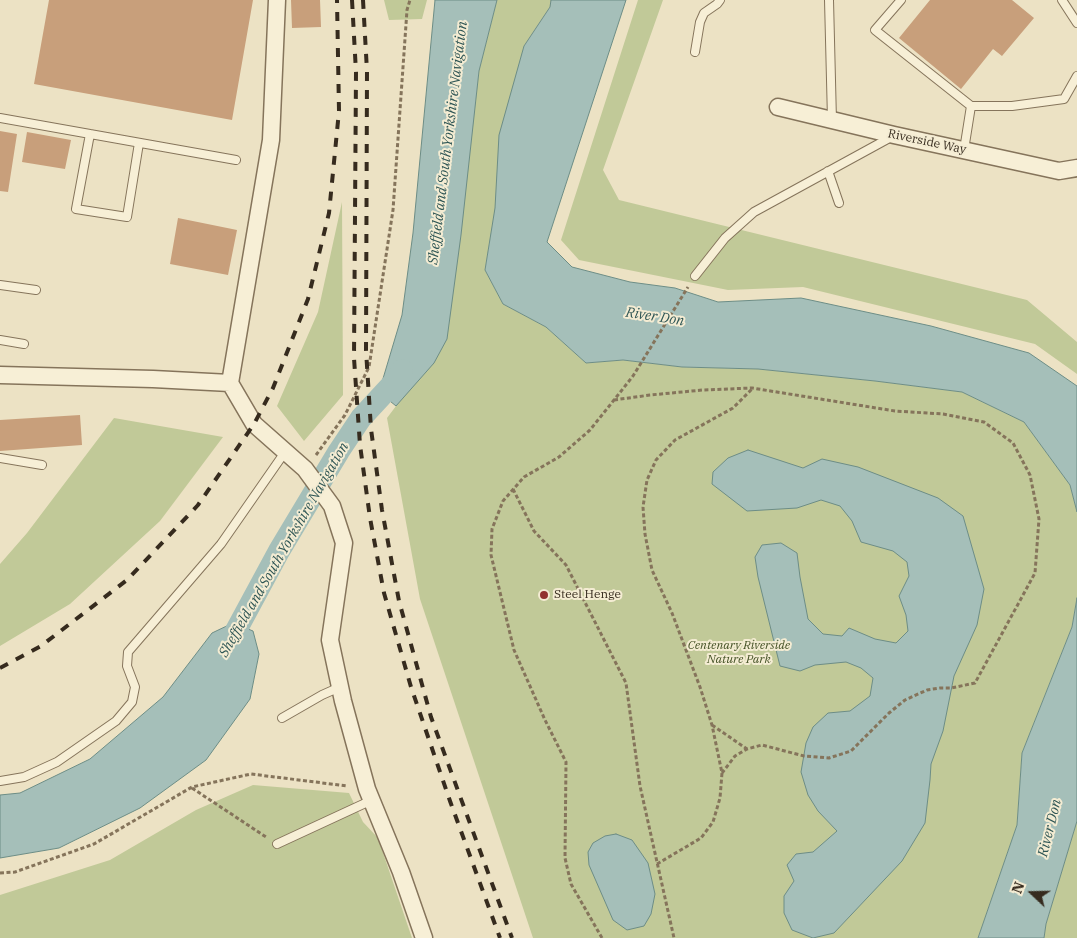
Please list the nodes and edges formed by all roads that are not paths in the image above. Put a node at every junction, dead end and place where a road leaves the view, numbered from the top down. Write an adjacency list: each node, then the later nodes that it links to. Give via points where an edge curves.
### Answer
1 (277, 0): 27 (street, via 271,140)
2 (720, 0): 7 (lane, via 704,13)
3 (829, 0): 12 (lane)
4 (901, 0): 9 (lane, via 875,30)
5 (1062, 0): 6 (lane)
6 (1077, 23)
7 (695, 52)
8 (1077, 76): 9 (lane, via 1064,99 1012,106)
9 (970, 106): 16 (lane)
10 (778, 107): 12 (street, Riverside Way)
11 (0, 118): 13 (lane)
12 (832, 120): 14 (street, Riverside Way)
13 (90, 134): 15 (lane); 15 (lane, via 76,208 127,217)
14 (894, 135): 16 (street, Riverside Way); 19 (lane)
15 (139, 143): 17 (lane)
16 (964, 150): 18 (street, Riverside Way, via 1059,171)
17 (236, 160)
18 (1077, 168)
19 (828, 171): 20 (lane); 21 (lane, via 754,212 725,238)
20 (840, 203)
21 (695, 276)
22 (0, 284): 23 (lane)
23 (36, 290)
24 (0, 340): 25 (lane)
25 (24, 344)
26 (0, 376): 27 (street)
27 (230, 383): 28 (street, via 254,424)
28 (285, 452): 31 (street, via 308,473 332,506 344,543 330,640); 33 (lane, via 221,544 128,652 127,666 135,687 132,702 116,722 56,762 24,777)
29 (0, 458): 30 (lane)
30 (42, 465)
31 (340, 687): 32 (lane); 34 (street)
32 (282, 718)
33 (0, 782)
34 (370, 794): 35 (lane); 36 (street)
35 (277, 844)
36 (424, 938)

